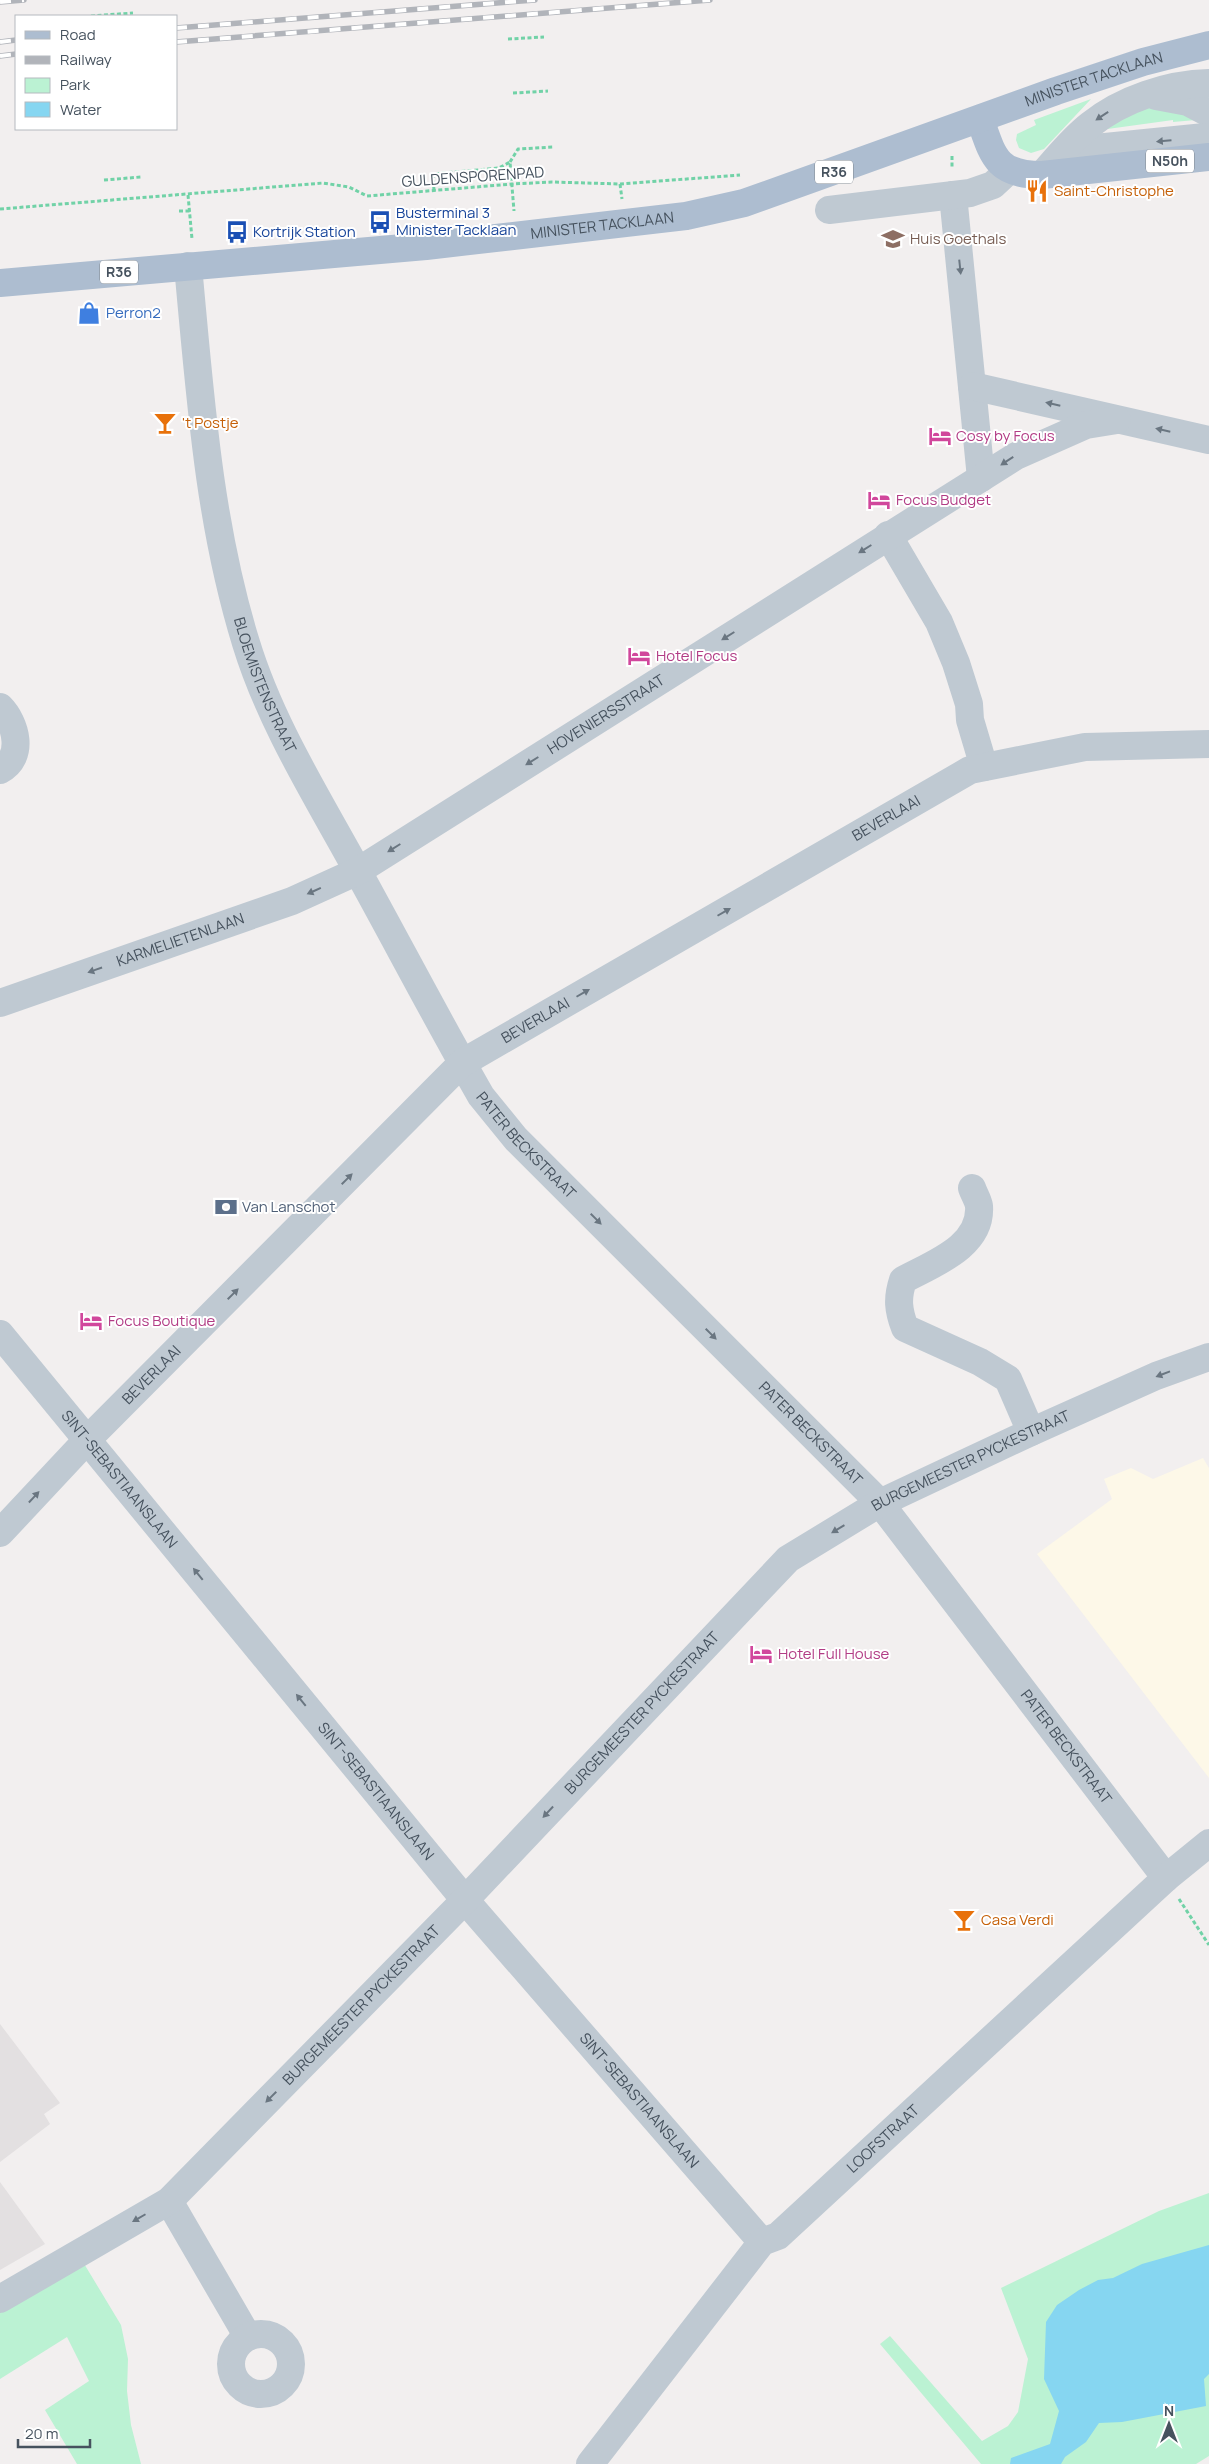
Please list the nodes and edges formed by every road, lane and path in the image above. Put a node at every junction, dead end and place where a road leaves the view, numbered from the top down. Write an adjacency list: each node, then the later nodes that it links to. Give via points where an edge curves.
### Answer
1 (133, 13): 2 (path)
2 (105, 15)
3 (544, 37): 4 (path)
4 (508, 39)
5 (1209, 45): 13 (main road, MINISTER TACKLAAN / R36, via 1143,62)
6 (1209, 83): 7 (street)
7 (1182, 86): 9 (street); 11 (street)
8 (548, 90): 10 (path)
9 (1209, 92)
10 (513, 93)
11 (1146, 95): 12 (street, via 1168,96); 20 (street, one-way to 20, via 1107,112 1089,125)
12 (1209, 112)
13 (980, 119): 18 (main road, via 994,158); 33 (main road, MINISTER TACKLAAN / R36, via 744,204 686,216 436,245)
14 (1209, 139): 20 (street, one-way to 20, via 1095,148)
15 (553, 147): 17 (path, via 518,149)
16 (1209, 157): 20 (main road, N50h)
17 (510, 162): 23 (path); 24 (path, via 499,168 433,174)
18 (1008, 171): 20 (main road, N50h); 26 (street, via 985,189)
19 (746, 175): 23 (path, GULDENSPORENPAD, via 620,184)
20 (1042, 175)
21 (141, 177): 22 (path)
22 (104, 180)
23 (512, 184): 24 (path, GULDENSPORENPAD); 31 (path)
24 (434, 192): 25 (path, GULDENSPORENPAD, via 367,196 349,187 323,183)
25 (188, 195): 27 (path, GULDENSPORENPAD); 29 (path)
26 (953, 196): 28 (street); 35 (street, one-way to 35)
27 (0, 209)
28 (829, 210)
29 (190, 211): 30 (path); 32 (path)
30 (179, 212)
31 (514, 212)
32 (192, 240)
33 (188, 266): 34 (main road, MINISTER TACKLAAN / R36); 44 (street, BLOEMISTENSTRAAT, via 207,459 223,555 246,644 273,712)
34 (0, 282)
35 (972, 386): 36 (street, HOVENIERSSTRAAT, one-way to 35); 38 (street)
36 (1117, 420): 37 (street, HOVENIERSSTRAAT, one-way to 36); 38 (street, HOVENIERSSTRAAT, one-way to 38, via 1086,425 1056,436)
37 (1209, 440)
38 (981, 478): 39 (street, HOVENIERSSTRAAT)
39 (888, 535): 42 (street, via 939,622 956,663); 44 (street, HOVENIERSSTRAAT, one-way to 44)
40 (0, 707): 43 (street, via 11,722 16,739 14,755)
41 (1209, 744): 42 (street, BEVERLAAI, via 1085,747)
42 (984, 767): 46 (street, BEVERLAAI, one-way to 42, via 961,775)
43 (0, 770)
44 (358, 871): 45 (street, KARMELIETENLAAN, one-way to 45, via 292,901); 46 (street, BLOEMISTENSTRAAT)
45 (0, 1003)
46 (462, 1063): 51 (street, BEVERLAAI, one-way to 46); 52 (street, PATER BECKSTRAAT, one-way to 52, via 481,1096 516,1139)
47 (972, 1188): 50 (street, via 979,1205 978,1222 971,1236 956,1251 903,1280 898,1294 898,1312 905,1328 980,1362 1008,1379)
48 (0, 1334): 51 (street, SINT-SEBASTIAANSLAAN)
49 (1209, 1356): 50 (street, BURGEMEESTER PYCKESTRAAT, one-way to 50)
50 (1030, 1432): 52 (street, BURGEMEESTER PYCKESTRAAT)
51 (88, 1440): 53 (street, BEVERLAAI, one-way to 51); 56 (street, SINT-SEBASTIAANSLAAN, one-way to 51)
52 (880, 1503): 55 (street, PATER BECKSTRAAT); 56 (street, BURGEMEESTER PYCKESTRAAT, one-way to 56, via 788,1559)
53 (0, 1533)
54 (1209, 1843): 55 (street, LOOFSTRAAT)
55 (1166, 1878): 57 (path); 59 (street, LOOFSTRAAT, via 786,2229)
56 (465, 1900): 58 (street, BURGEMEESTER PYCKESTRAAT, one-way to 58); 59 (street, SINT-SEBASTIAANSLAAN)
57 (1209, 1944)
58 (169, 2201): 60 (street, BURGEMEESTER PYCKESTRAAT, one-way to 60); 61 (street)
59 (762, 2242): 62 (street, LOOFSTRAAT)
60 (0, 2298)
61 (248, 2337)
62 (590, 2464)

